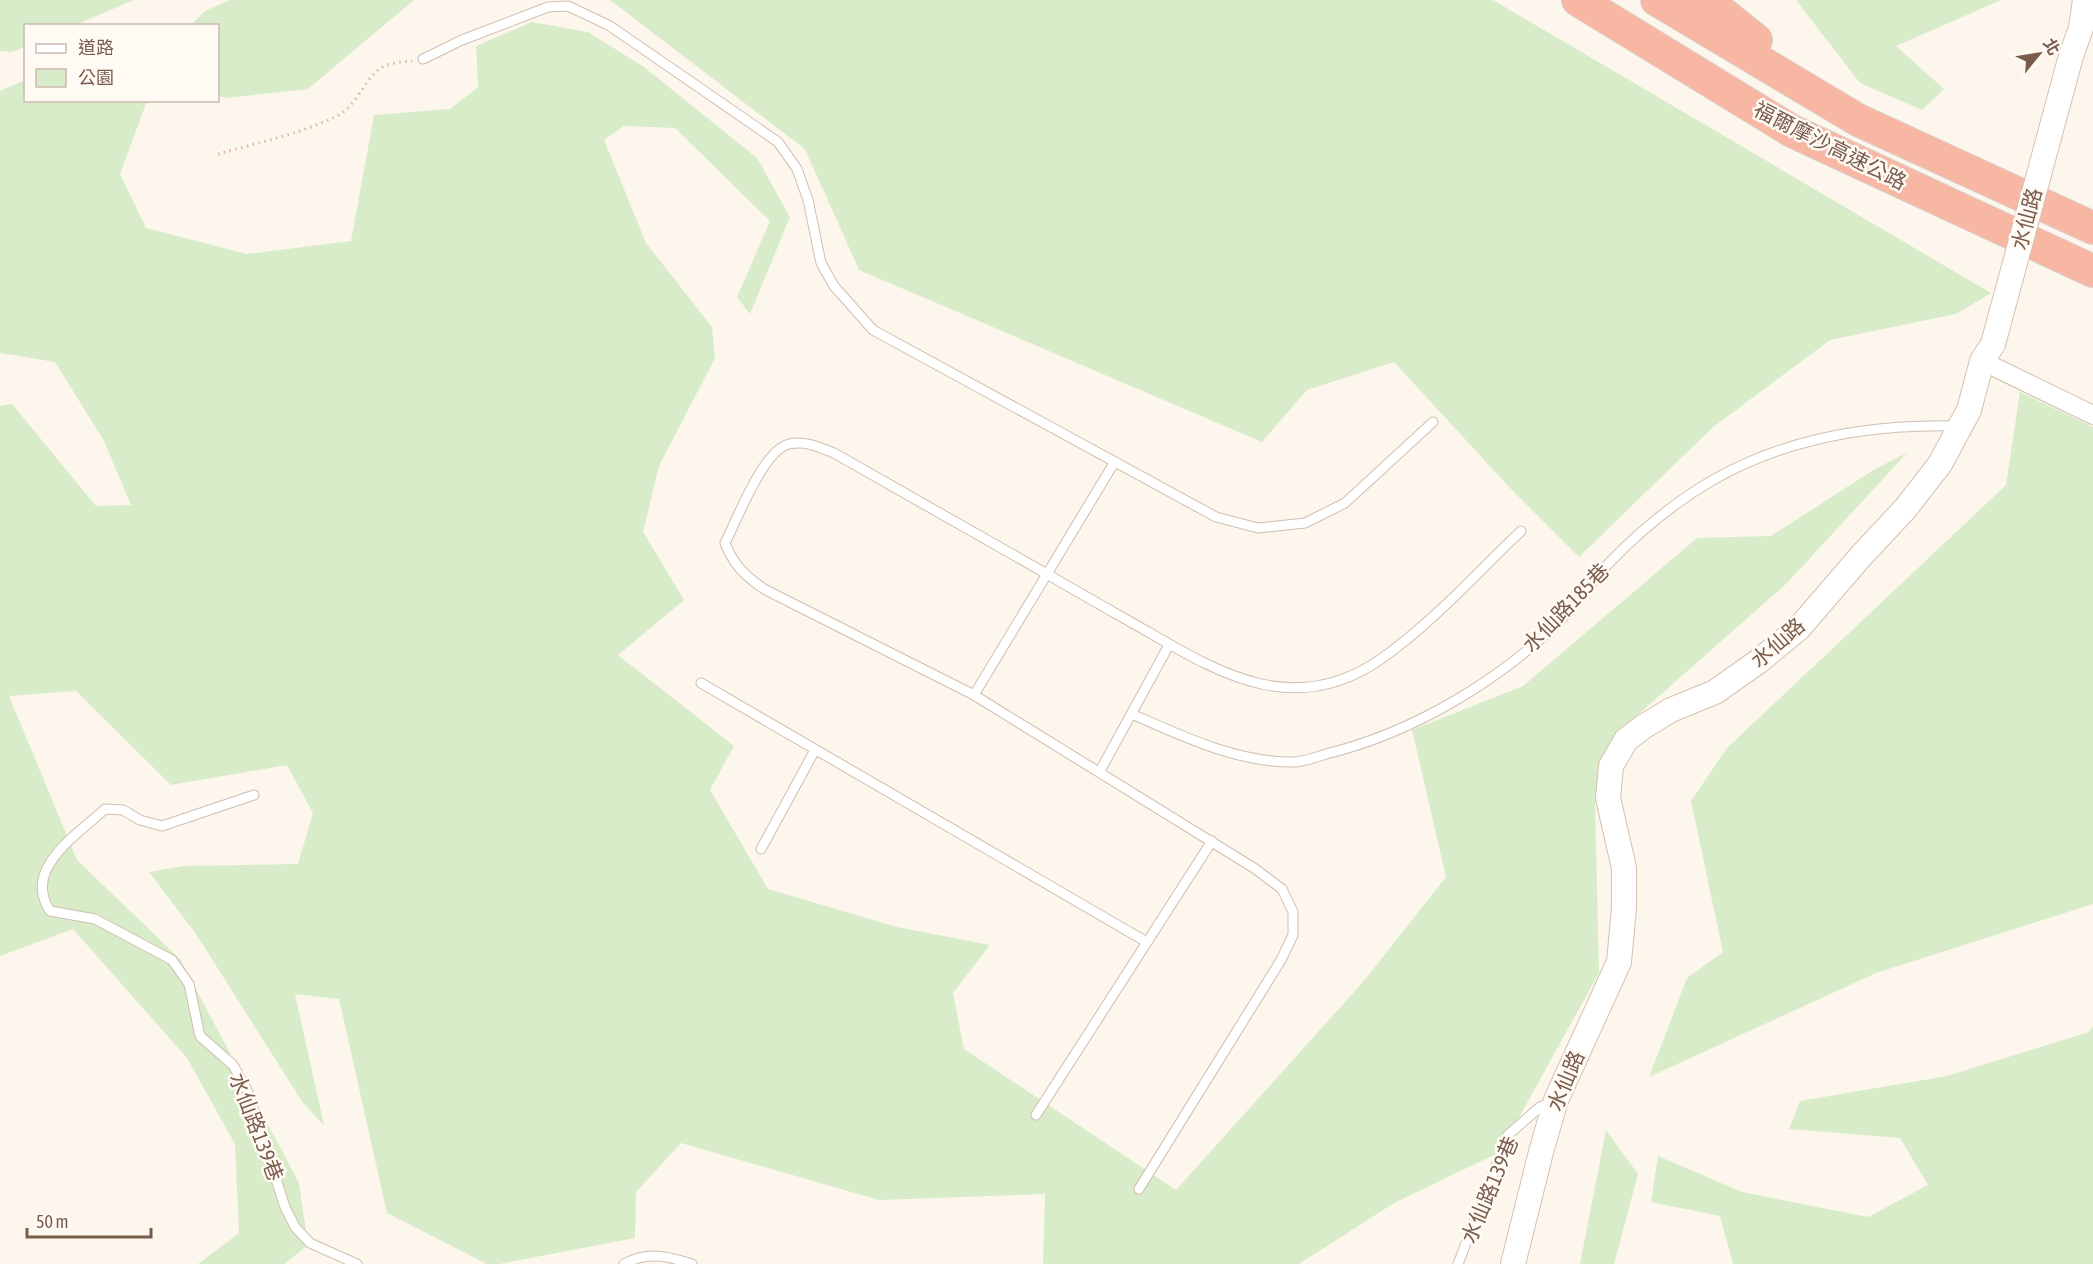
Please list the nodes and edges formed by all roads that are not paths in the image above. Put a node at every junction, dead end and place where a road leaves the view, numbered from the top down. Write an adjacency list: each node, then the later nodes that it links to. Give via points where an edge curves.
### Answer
1 (1578, 0): 9 (highway, 福爾摩沙高速公路, via 1791,131)
2 (1657, 0): 7 (highway, 福爾摩沙高速公路)
3 (1706, 0): 7 (highway)
4 (2085, 0): 5 (street, 水仙路)
5 (2087, 30): 10 (street, 水仙路, bridge, via 2072,56)
6 (423, 59): 14 (lane, via 548,7 568,6 610,26 778,142 797,169 821,263 834,286 873,330)
7 (1858, 120): 8 (highway, 福爾摩沙高速公路)
8 (2093, 228)
9 (2093, 271)
10 (1988, 353): 11 (street); 13 (street, 水仙路)
11 (2093, 415)
12 (1433, 422): 14 (lane, via 1345,503 1305,523 1258,528 1216,517)
13 (1960, 426): 20 (lane, 水仙路185巷, via 1904,425 1842,433 1771,453 1713,480 1659,517 1610,562 1561,619 1506,668 1427,716 1349,748 1295,762 1241,755 1184,737); 27 (street, 水仙路, via 1940,464 1905,509 1799,628 1715,692 1671,710 1626,740 1611,766 1608,798 1624,868 1619,962)
14 (1114, 462): 16 (lane)
15 (1521, 531): 17 (lane, via 1380,660 1337,681 1297,689 1254,684 1215,670)
16 (1047, 574): 17 (lane); 19 (lane); 19 (lane, via 834,453 812,444 788,444 768,459 725,543 732,560 764,589)
17 (1169, 645): 20 (lane)
18 (701, 683): 21 (lane)
19 (974, 695): 22 (lane)
20 (1132, 714): 22 (lane)
21 (815, 750): 25 (lane); 26 (lane)
22 (1100, 771): 24 (lane)
23 (254, 795): 30 (lane, 水仙路139巷, via 162,826 123,810 105,809 55,855 42,876 41,898 50,911 95,919 172,960 189,984 200,1036 233,1065 247,1090 295,1227 310,1243)
24 (1212, 841): 26 (lane); 29 (lane, via 1282,889 1293,912 1293,935)
25 (761, 849)
26 (1145, 942): 28 (lane)
27 (1556, 1100): 33 (lane, 水仙路139巷, via 1540,1107 1508,1135); 34 (street, 水仙路)
28 (1036, 1115)
29 (1138, 1189)
30 (357, 1264)
31 (624, 1264): 32 (lane, via 658,1254)
32 (692, 1264)
33 (1458, 1264)
34 (1513, 1264)

